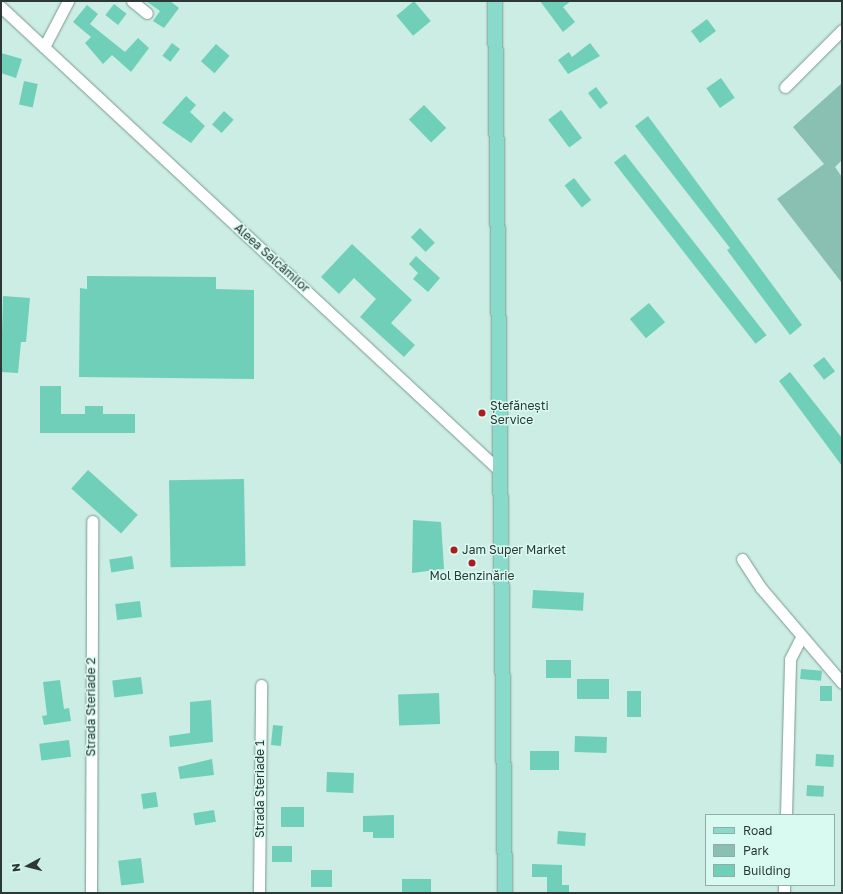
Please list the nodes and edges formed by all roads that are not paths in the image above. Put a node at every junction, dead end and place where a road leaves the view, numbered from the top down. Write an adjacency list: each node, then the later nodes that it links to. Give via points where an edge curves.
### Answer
1 (68, 1): 7 (street)
2 (132, 1): 5 (street)
3 (495, 1): 9 (main road)
4 (1, 7): 7 (street, Aleea Salcâmilor)
5 (148, 13)
6 (842, 30): 8 (street)
7 (44, 46): 9 (street, Aleea Salcâmilor)
8 (785, 88)
9 (500, 471): 18 (main road)
10 (92, 521): 16 (street, Strada Steriade 2)
11 (742, 559): 12 (street)
12 (801, 637): 13 (street); 15 (street, via 790,659)
13 (842, 683)
14 (261, 685): 17 (street, Strada Steriade 1)
15 (786, 814)
16 (91, 893)
17 (259, 893)
18 (505, 893)

